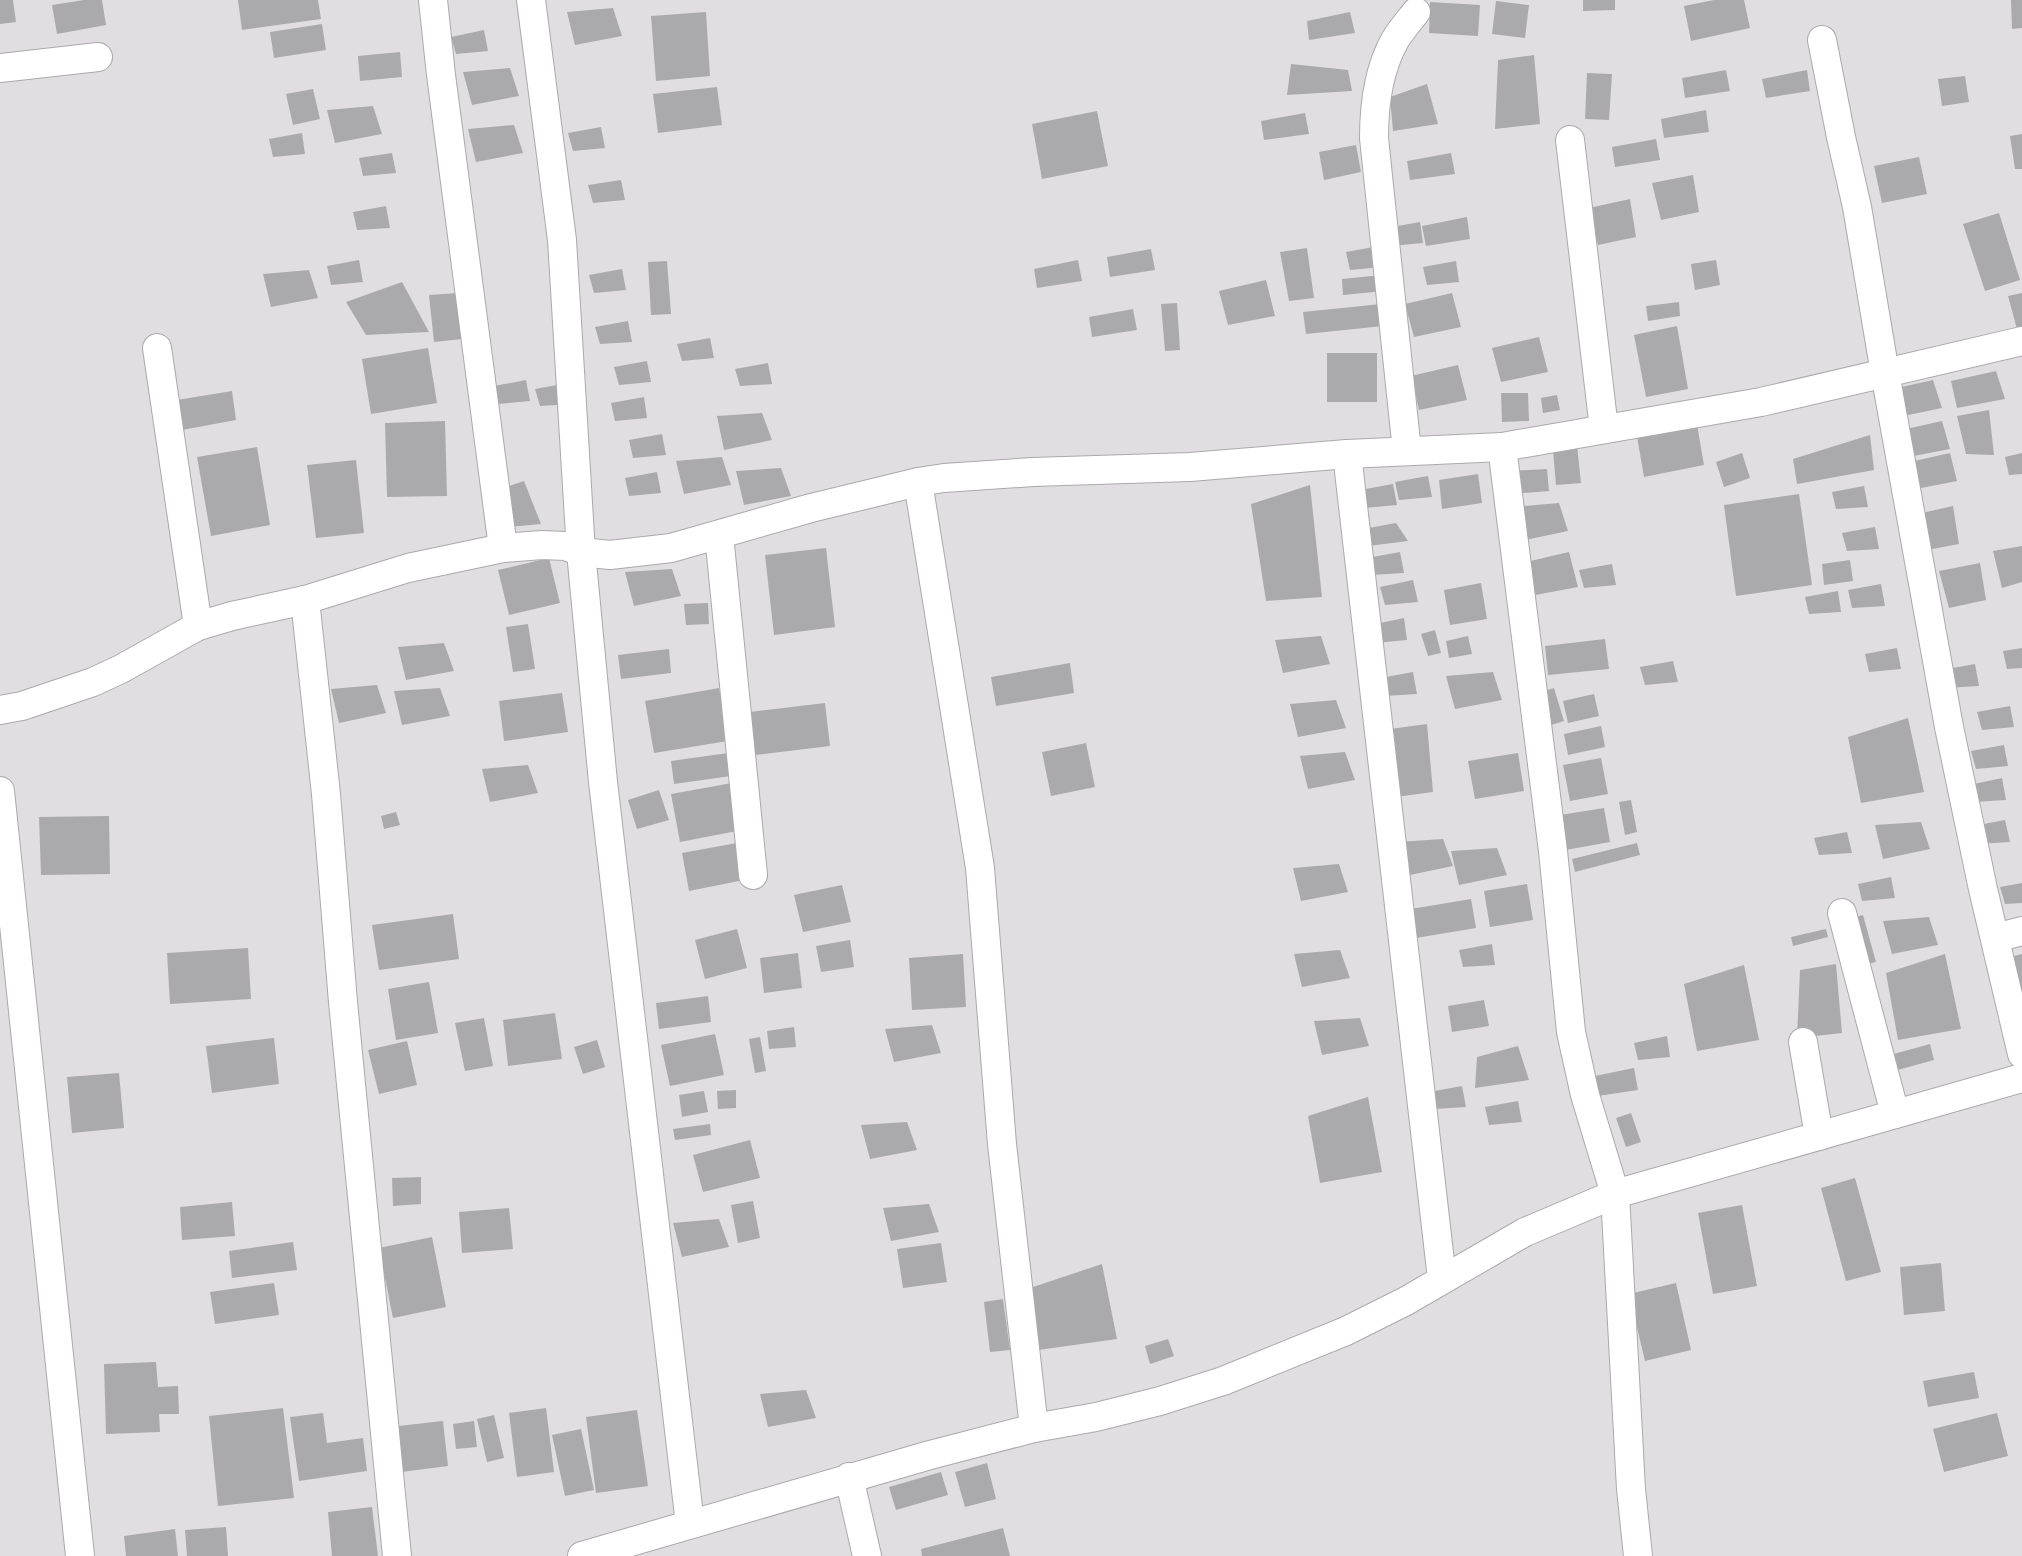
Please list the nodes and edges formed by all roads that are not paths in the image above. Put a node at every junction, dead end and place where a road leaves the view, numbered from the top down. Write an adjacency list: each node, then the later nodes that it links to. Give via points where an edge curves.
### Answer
1 (433, 0): 17 (street)
2 (531, 0): 18 (street, via 562,240)
3 (1416, 12): 13 (street, via 1395,40 1379,79 1374,105 1374,138)
4 (1822, 40): 10 (street, via 1857,207)
5 (98, 57): 6 (street)
6 (0, 68)
7 (1570, 140): 11 (street)
8 (2022, 341): 10 (street)
9 (157, 348): 20 (street)
10 (1885, 373): 11 (street, via 1761,402); 26 (street, via 1949,727)
11 (1604, 429): 12 (street)
12 (1502, 448): 13 (street); 32 (street, via 1553,851 1571,1032)
13 (1406, 451): 14 (street)
14 (1347, 454): 15 (street, via 1190,467 1033,472); 33 (street)
15 (918, 482): 16 (street); 34 (street, via 980,868 1002,1144)
16 (719, 535): 18 (street, via 671,548 610,555); 23 (street)
17 (503, 548): 18 (street, via 566,546); 19 (street, via 408,568)
18 (581, 552): 36 (street, via 603,782)
19 (304, 600): 20 (street); 38 (street, via 326,794 344,1020)
20 (198, 626): 21 (street, via 92,682 22,706)
21 (0, 710)
22 (0, 791): 37 (street)
23 (753, 875)
24 (1842, 913): 30 (street)
25 (2022, 930): 26 (street)
26 (1995, 938): 28 (street)
27 (1803, 1042): 31 (street)
28 (2022, 1054)
29 (2022, 1078): 30 (street)
30 (1895, 1114): 31 (street)
31 (1819, 1136): 32 (street)
32 (1615, 1194): 33 (street, via 1525,1232); 41 (street, via 1626,1409)
33 (1442, 1279): 34 (street, via 1346,1331 1223,1381 1105,1415)
34 (1034, 1428): 35 (street)
35 (849, 1477): 36 (street); 40 (street)
36 (690, 1524): 39 (street)
37 (80, 1556)
38 (398, 1556)
39 (582, 1556)
40 (867, 1556)
41 (1638, 1556)

